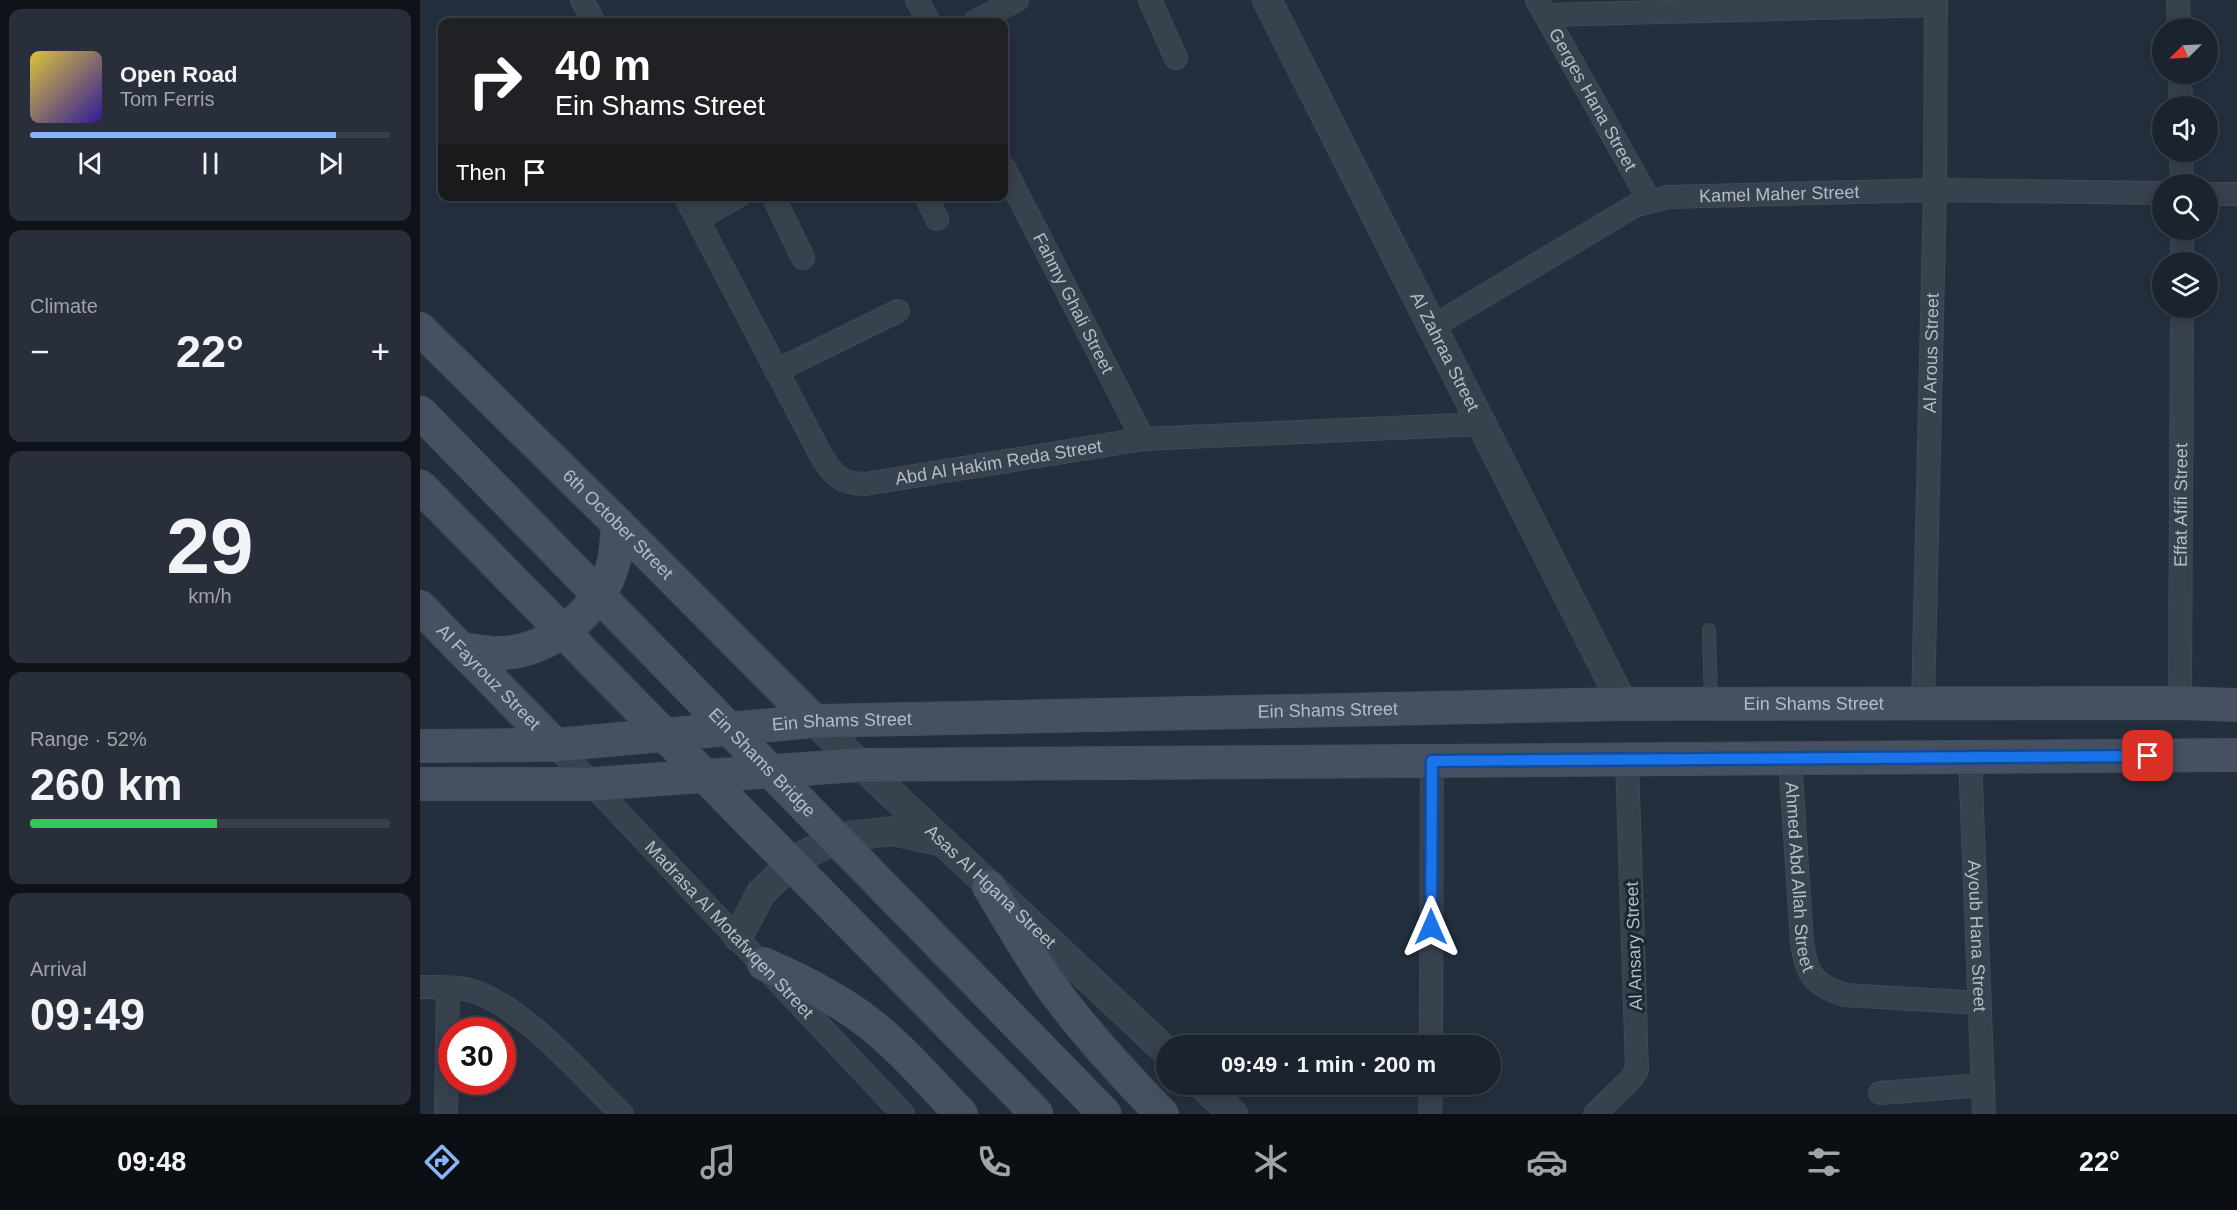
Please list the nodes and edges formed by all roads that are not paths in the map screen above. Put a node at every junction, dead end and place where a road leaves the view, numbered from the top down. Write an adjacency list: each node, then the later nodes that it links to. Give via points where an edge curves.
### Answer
1 (582, 0): 10 (street)
2 (917, 0): 11 (street)
3 (1017, 0): 12 (street)
4 (1150, 0): 14 (street)
5 (1267, 0): 30 (street, Al Zahraa Street)
6 (2178, 0): 13 (street)
7 (1936, 3): 8 (street); 16 (street, Al Arous Street)
8 (1715, 6): 9 (street)
9 (1541, 8): 20 (street, Gerges Hana Street)
10 (592, 18)
11 (927, 18)
12 (983, 18)
13 (2179, 18)
14 (1176, 58)
15 (1008, 176): 35 (street, Fahmy Ghali Street)
16 (1935, 190): 17 (street, Kamel Maher Street); 20 (street, Kamel Maher Street, via 1668,196); 44 (street, Al Arous Street)
17 (2152, 193)
18 (2218, 194): 19 (street)
19 (2237, 194)
20 (1648, 200): 30 (street, Kamel Maher Street)
21 (688, 201): 25 (street, Abd Al Hakim Reda Street)
22 (730, 201): 25 (street)
23 (775, 201): 27 (street)
24 (928, 201): 26 (street)
25 (697, 219): 32 (street, Abd Al Hakim Reda Street)
26 (937, 219)
27 (803, 258)
28 (898, 311): 32 (street)
29 (2182, 318): 41 (street, Effat Afifi Street)
30 (1432, 327): 34 (street, Al Zahraa Street)
31 (420, 329): 37 (main road, 6th October Street)
32 (776, 371): 35 (street, Abd Al Hakim Reda Street, via 822,457 833,474 848,483 865,484)
33 (420, 412): 75 (main road, Ein Shams Bridge, bridge)
34 (1482, 424): 35 (street, Abd Al Hakim Reda Street); 42 (street, Al Zahraa Street)
35 (1143, 439)
36 (420, 486): 74 (main road, bridge)
37 (618, 524): 40 (main road, via 614,562 602,589 572,626 538,645 500,653); 46 (main road, 6th October Street)
38 (420, 607): 40 (main road, Al Fayrouz Street)
39 (1709, 630): 43 (lane)
40 (461, 649): 47 (main road, Al Fayrouz Street)
41 (2180, 703): 44 (main road, Ein Shams Street); 45 (main road, Ein Shams Street)
42 (1623, 704): 43 (main road, Ein Shams Street); 46 (main road, Ein Shams Street)
43 (1711, 704): 44 (main road, Ein Shams Street)
44 (1923, 705)
45 (2237, 705)
46 (814, 720): 47 (main road, Ein Shams Street); 54 (street, Asas Al Hgana Street)
47 (555, 745): 48 (main road, Ein Shams Street); 55 (street, Madrasa Al Motafwqen Street)
48 (420, 746)
49 (2237, 755): 50 (main road)
50 (1970, 758): 51 (main road); 63 (street, Ayoub Hana Street)
51 (1790, 759): 52 (main road); 63 (street, Ahmed Abd Allah Street, via 1805,962 1813,976 1824,988 1845,995)
52 (1627, 760): 53 (main road); 79 (street, Al Ansary Street, via 1637,1070)
53 (1432, 761): 54 (main road); 64 (street)
54 (859, 765): 55 (main road); 57 (street, Asas Al Hgana Street)
55 (592, 783): 56 (main road); 59 (street, Madrasa Al Motafwqen Street)
56 (420, 784)
57 (940, 841): 58 (street, Asas Al Hgana Street); 59 (street, via 892,831 842,837 797,858 761,893)
58 (989, 887): 65 (street, Asas Al Hgana Street); 76 (main road, via 1018,937 1071,1012)
59 (738, 937): 60 (street, Madrasa Al Motafwqen Street)
60 (764, 964): 72 (street, Madrasa Al Motafwqen Street); 73 (main road, via 815,987 862,1018)
61 (420, 987): 62 (street)
62 (448, 988): 70 (street); 71 (street, via 474,992 503,1006 536,1031)
63 (1980, 1004): 66 (street, Ayoub Hana Street)
64 (1431, 1035)
65 (1156, 1042)
66 (1983, 1085): 67 (street); 80 (street, Ayoub Hana Street)
67 (1880, 1093)
68 (1213, 1095): 77 (street)
69 (1431, 1095): 78 (street)
70 (446, 1114)
71 (622, 1114)
72 (903, 1114)
73 (961, 1114)
74 (1037, 1114)
75 (1105, 1114)
76 (1162, 1114)
77 (1233, 1114)
78 (1430, 1114)
79 (1595, 1114)
80 (1984, 1114)

